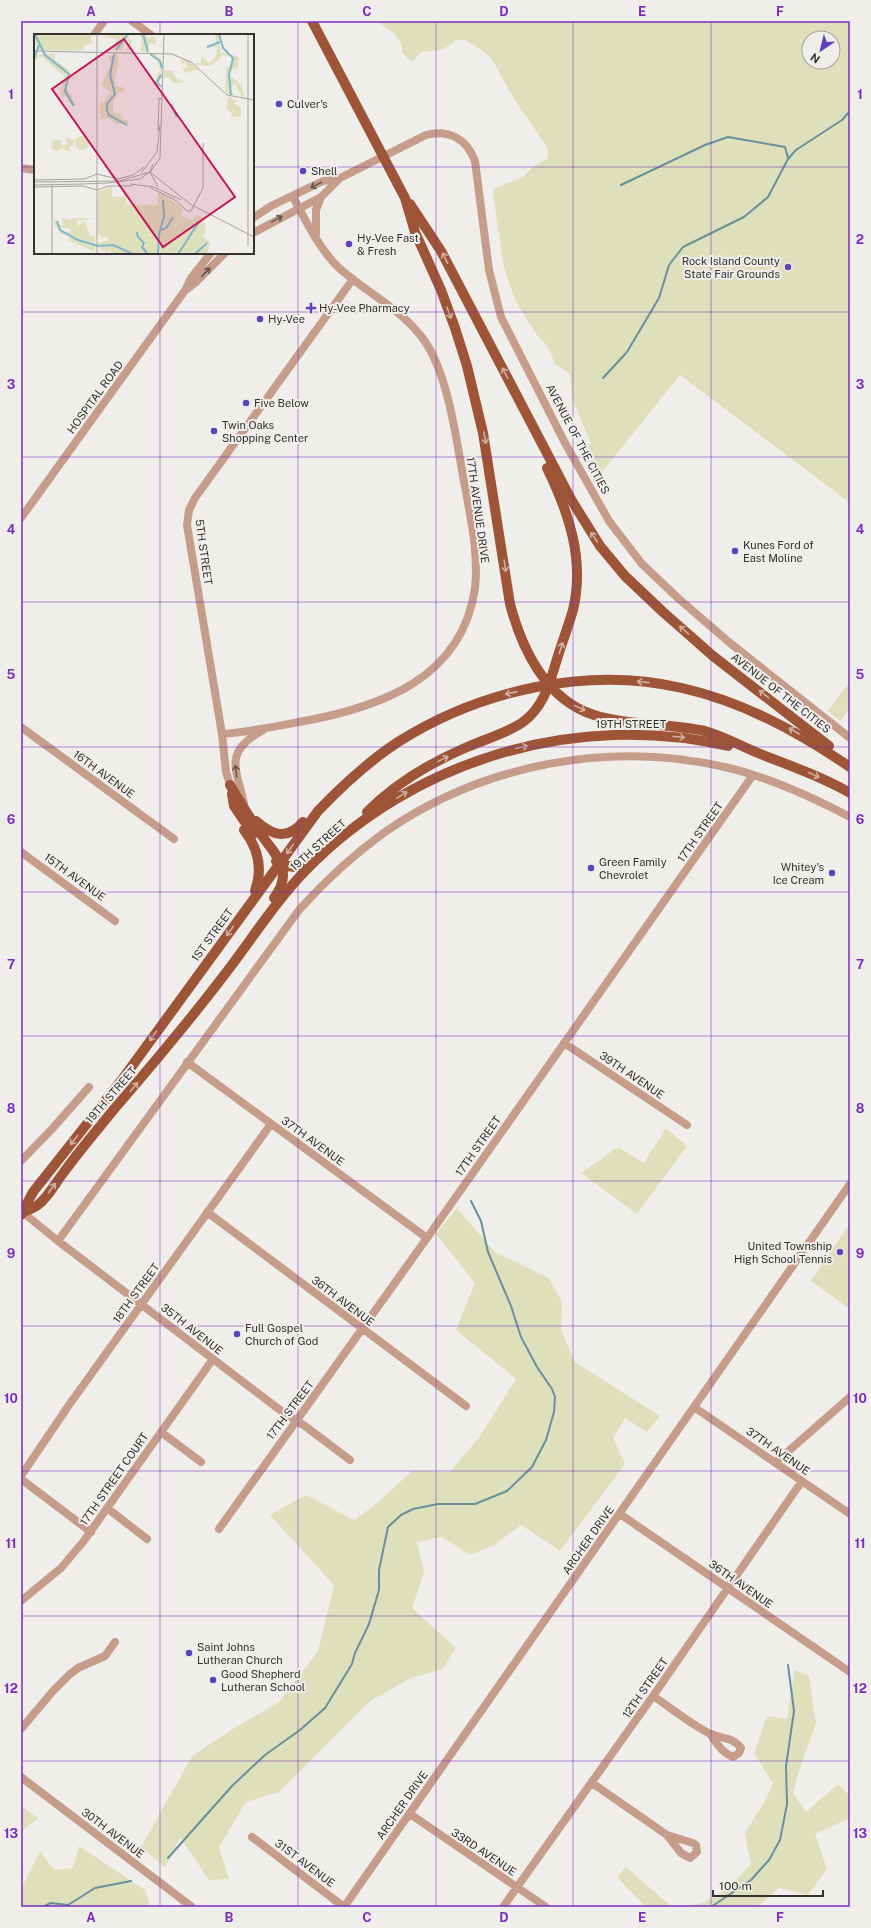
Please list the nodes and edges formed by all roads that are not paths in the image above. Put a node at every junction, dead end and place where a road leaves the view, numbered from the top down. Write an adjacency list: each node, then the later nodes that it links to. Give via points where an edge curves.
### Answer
1 (104, 21): 4 (street)
2 (132, 21): 5 (street)
3 (314, 24): 6 (main road, AVENUE OF THE CITIES)
4 (95, 34)
5 (150, 34)
6 (384, 156): 9 (street); 12 (main road, AVENUE OF THE CITIES); 28 (street, AVENUE OF THE CITIES, via 432,134 456,136 466,145 475,161 489,270 501,317 565,443 609,521 642,564 679,599)
7 (21, 168): 8 (street)
8 (34, 170)
9 (340, 178): 10 (street, one-way to 10, via 324,181); 11 (street)
10 (293, 197): 13 (street, 17TH AVENUE DRIVE); 14 (street, via 271,206)
11 (321, 197): 13 (street); 16 (street, via 316,210)
12 (405, 198): 21 (main road, AVENUE OF THE CITIES, one-way to 12, via 441,251); 23 (main road, AVENUE OF THE CITIES, one-way to 23, via 416,232 446,302 467,366 491,471 514,618 530,656)
13 (299, 208): 15 (street, one-way to 13); 16 (street, 17TH AVENUE DRIVE)
14 (254, 217)
15 (254, 232)
16 (316, 237): 19 (street, 17TH AVENUE DRIVE, via 331,260)
17 (210, 254): 20 (street, HOSPITAL ROAD, via 191,278)
18 (224, 254): 20 (street, HOSPITAL ROAD, one-way to 18)
19 (353, 279): 25 (street, 17TH AVENUE DRIVE, via 405,318 423,338 433,356 452,417 469,508 476,561 474,589 466,620 452,646 435,667 414,684 353,711); 27 (street, 5TH STREET, via 195,498 189,510 187,525)
20 (186, 289): 22 (street, HOSPITAL ROAD)
21 (515, 393): 23 (main road, AVENUE OF THE CITIES, one-way to 21, via 573,610 577,578 575,548 563,504); 30 (main road, AVENUE OF THE CITIES, one-way to 21, via 713,656 625,576 600,546 579,513)
22 (21, 518)
23 (549, 685): 26 (main road, 1ST STREET, one-way to 26, via 495,697 458,710); 29 (main road, AVENUE OF THE CITIES, one-way to 29, via 576,707 594,715 706,732); 31 (main road, one-way to 23, via 776,722 745,708 689,690 628,681); 38 (main road, AVENUE OF THE CITIES, one-way to 23, via 376,803 416,773 466,747 506,732 524,722 536,710)
24 (21, 727): 37 (street, 16TH AVENUE)
25 (267, 728): 27 (street, 17TH AVENUE DRIVE); 35 (street, one-way to 25, via 234,766 245,743)
26 (422, 728): 35 (main road, via 404,734 366,759 337,783 291,833 275,834 263,827); 41 (main road, 1ST STREET, one-way to 41, via 389,748 337,791 318,810)
27 (222, 734): 33 (street)
28 (850, 738)
29 (765, 756): 34 (main road, AVENUE OF THE CITIES, one-way to 34, via 813,774); 38 (main road, 19TH STREET, one-way to 29, via 378,810 439,776 501,752 542,743 607,735 660,735 714,742)
30 (850, 761)
31 (850, 767)
32 (753, 775): 36 (street, via 796,791); 45 (street, 17TH STREET); 46 (street, via 681,759 609,756 542,764 486,779 442,798 379,836 331,876 299,910)
33 (230, 788): 35 (main road); 41 (main road, via 234,806 240,816 271,857); 42 (main road, via 230,808 254,844 258,856 258,884)
34 (850, 793)
35 (245, 810): 41 (main road, via 277,854)
36 (850, 817)
37 (174, 839)
38 (336, 843): 40 (main road, 19TH STREET)
39 (21, 852): 43 (street, 15TH AVENUE)
40 (316, 861): 41 (main road, via 297,868); 44 (main road, 19TH STREET, via 275,905)
41 (280, 863): 42 (main road, 1ST STREET); 44 (main road, via 283,876 281,888 243,938)
42 (252, 900): 53 (main road, 1ST STREET, one-way to 53, via 124,1077 33,1192)
43 (115, 921)
44 (208, 996): 53 (main road, 19TH STREET, one-way to 44, via 39,1204)
45 (564, 1043): 49 (street, 39TH AVENUE); 54 (street, 17TH STREET)
46 (187, 1062): 48 (street, 37TH AVENUE); 55 (street)
47 (89, 1087): 50 (street)
48 (271, 1124): 52 (street, 18TH STREET); 54 (street, 37TH AVENUE)
49 (687, 1125)
50 (21, 1161)
51 (850, 1184): 61 (street, ARCHER DRIVE)
52 (207, 1212): 56 (street, 18TH STREET); 57 (street, 36TH AVENUE)
53 (22, 1213): 55 (street, 35TH AVENUE)
54 (427, 1238): 57 (street, 17TH STREET)
55 (58, 1241): 56 (street, 35TH AVENUE)
56 (143, 1304): 58 (street, 35TH AVENUE); 67 (street, 18TH STREET)
57 (363, 1329): 60 (street, 36TH AVENUE); 62 (street, 17TH STREET)
58 (213, 1359): 62 (street, 35TH AVENUE); 63 (street, 17TH STREET COURT)
59 (850, 1397): 66 (street)
60 (466, 1406)
61 (694, 1407): 66 (street, 37TH AVENUE); 71 (street, ARCHER DRIVE)
62 (296, 1420): 64 (street, 35TH AVENUE); 73 (street, 17TH STREET)
63 (161, 1432): 65 (street); 70 (street, 17TH STREET COURT)
64 (350, 1460)
65 (201, 1462)
66 (776, 1462): 69 (street, 37TH AVENUE)
67 (21, 1476)
68 (21, 1479): 74 (street)
69 (802, 1481): 72 (street, 37TH AVENUE); 76 (street, 12TH STREET)
70 (107, 1508): 74 (street, 17TH STREET COURT); 75 (street)
71 (620, 1514): 76 (street, 36TH AVENUE); 85 (street, ARCHER DRIVE)
72 (850, 1514)
73 (219, 1529)
74 (91, 1532): 77 (street, 17TH STREET COURT, via 61,1568)
75 (147, 1539)
76 (728, 1589): 79 (street, 36TH AVENUE); 80 (street, 12TH STREET)
77 (21, 1601)
78 (114, 1642): 81 (street, via 105,1656 69,1675)
79 (850, 1672)
80 (653, 1696): 82 (street); 84 (street, 12TH STREET)
81 (21, 1729)
82 (710, 1734)
83 (21, 1777): 89 (street, 30TH AVENUE)
84 (592, 1783): 86 (street); 88 (street, 12TH STREET)
85 (410, 1814): 88 (street, 33RD AVENUE); 90 (street, ARCHER DRIVE)
86 (667, 1835)
87 (252, 1837): 90 (street, 31ST AVENUE)
88 (517, 1887): 91 (street, 12TH STREET); 92 (street, 33RD AVENUE)
89 (192, 1907)
90 (344, 1907)
91 (503, 1907)
92 (546, 1907)

